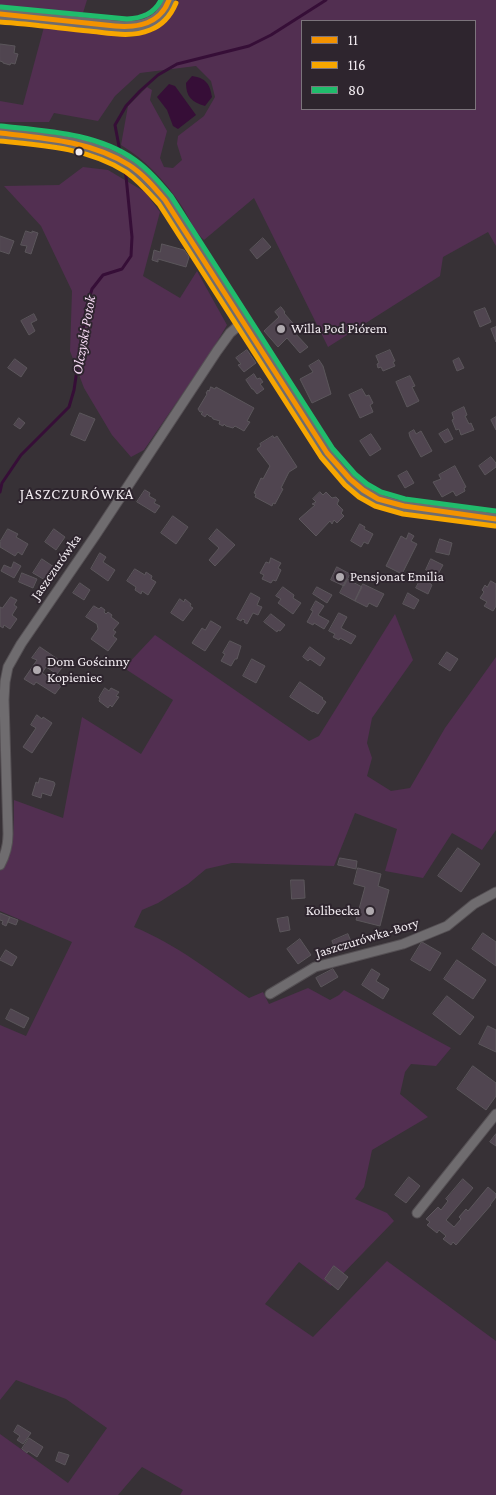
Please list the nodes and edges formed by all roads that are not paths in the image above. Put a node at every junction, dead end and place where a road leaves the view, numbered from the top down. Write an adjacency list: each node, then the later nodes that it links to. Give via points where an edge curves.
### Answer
1 (169, 0): 2 (street, via 156,18 134,26)
2 (0, 14)
3 (0, 133): 4 (street, via 91,147 110,154 142,174 165,200)
4 (244, 321): 5 (street, via 327,453 351,481 394,504); 6 (street, Jaszczurówka, via 230,332 11,660 4,700 8,848)
5 (496, 518)
6 (0, 865)
7 (496, 892): 8 (street, Jaszczurówka-Bory, via 474,904 447,926 404,944 315,967)
8 (270, 994)
9 (496, 1114): 10 (street)
10 (417, 1213)

